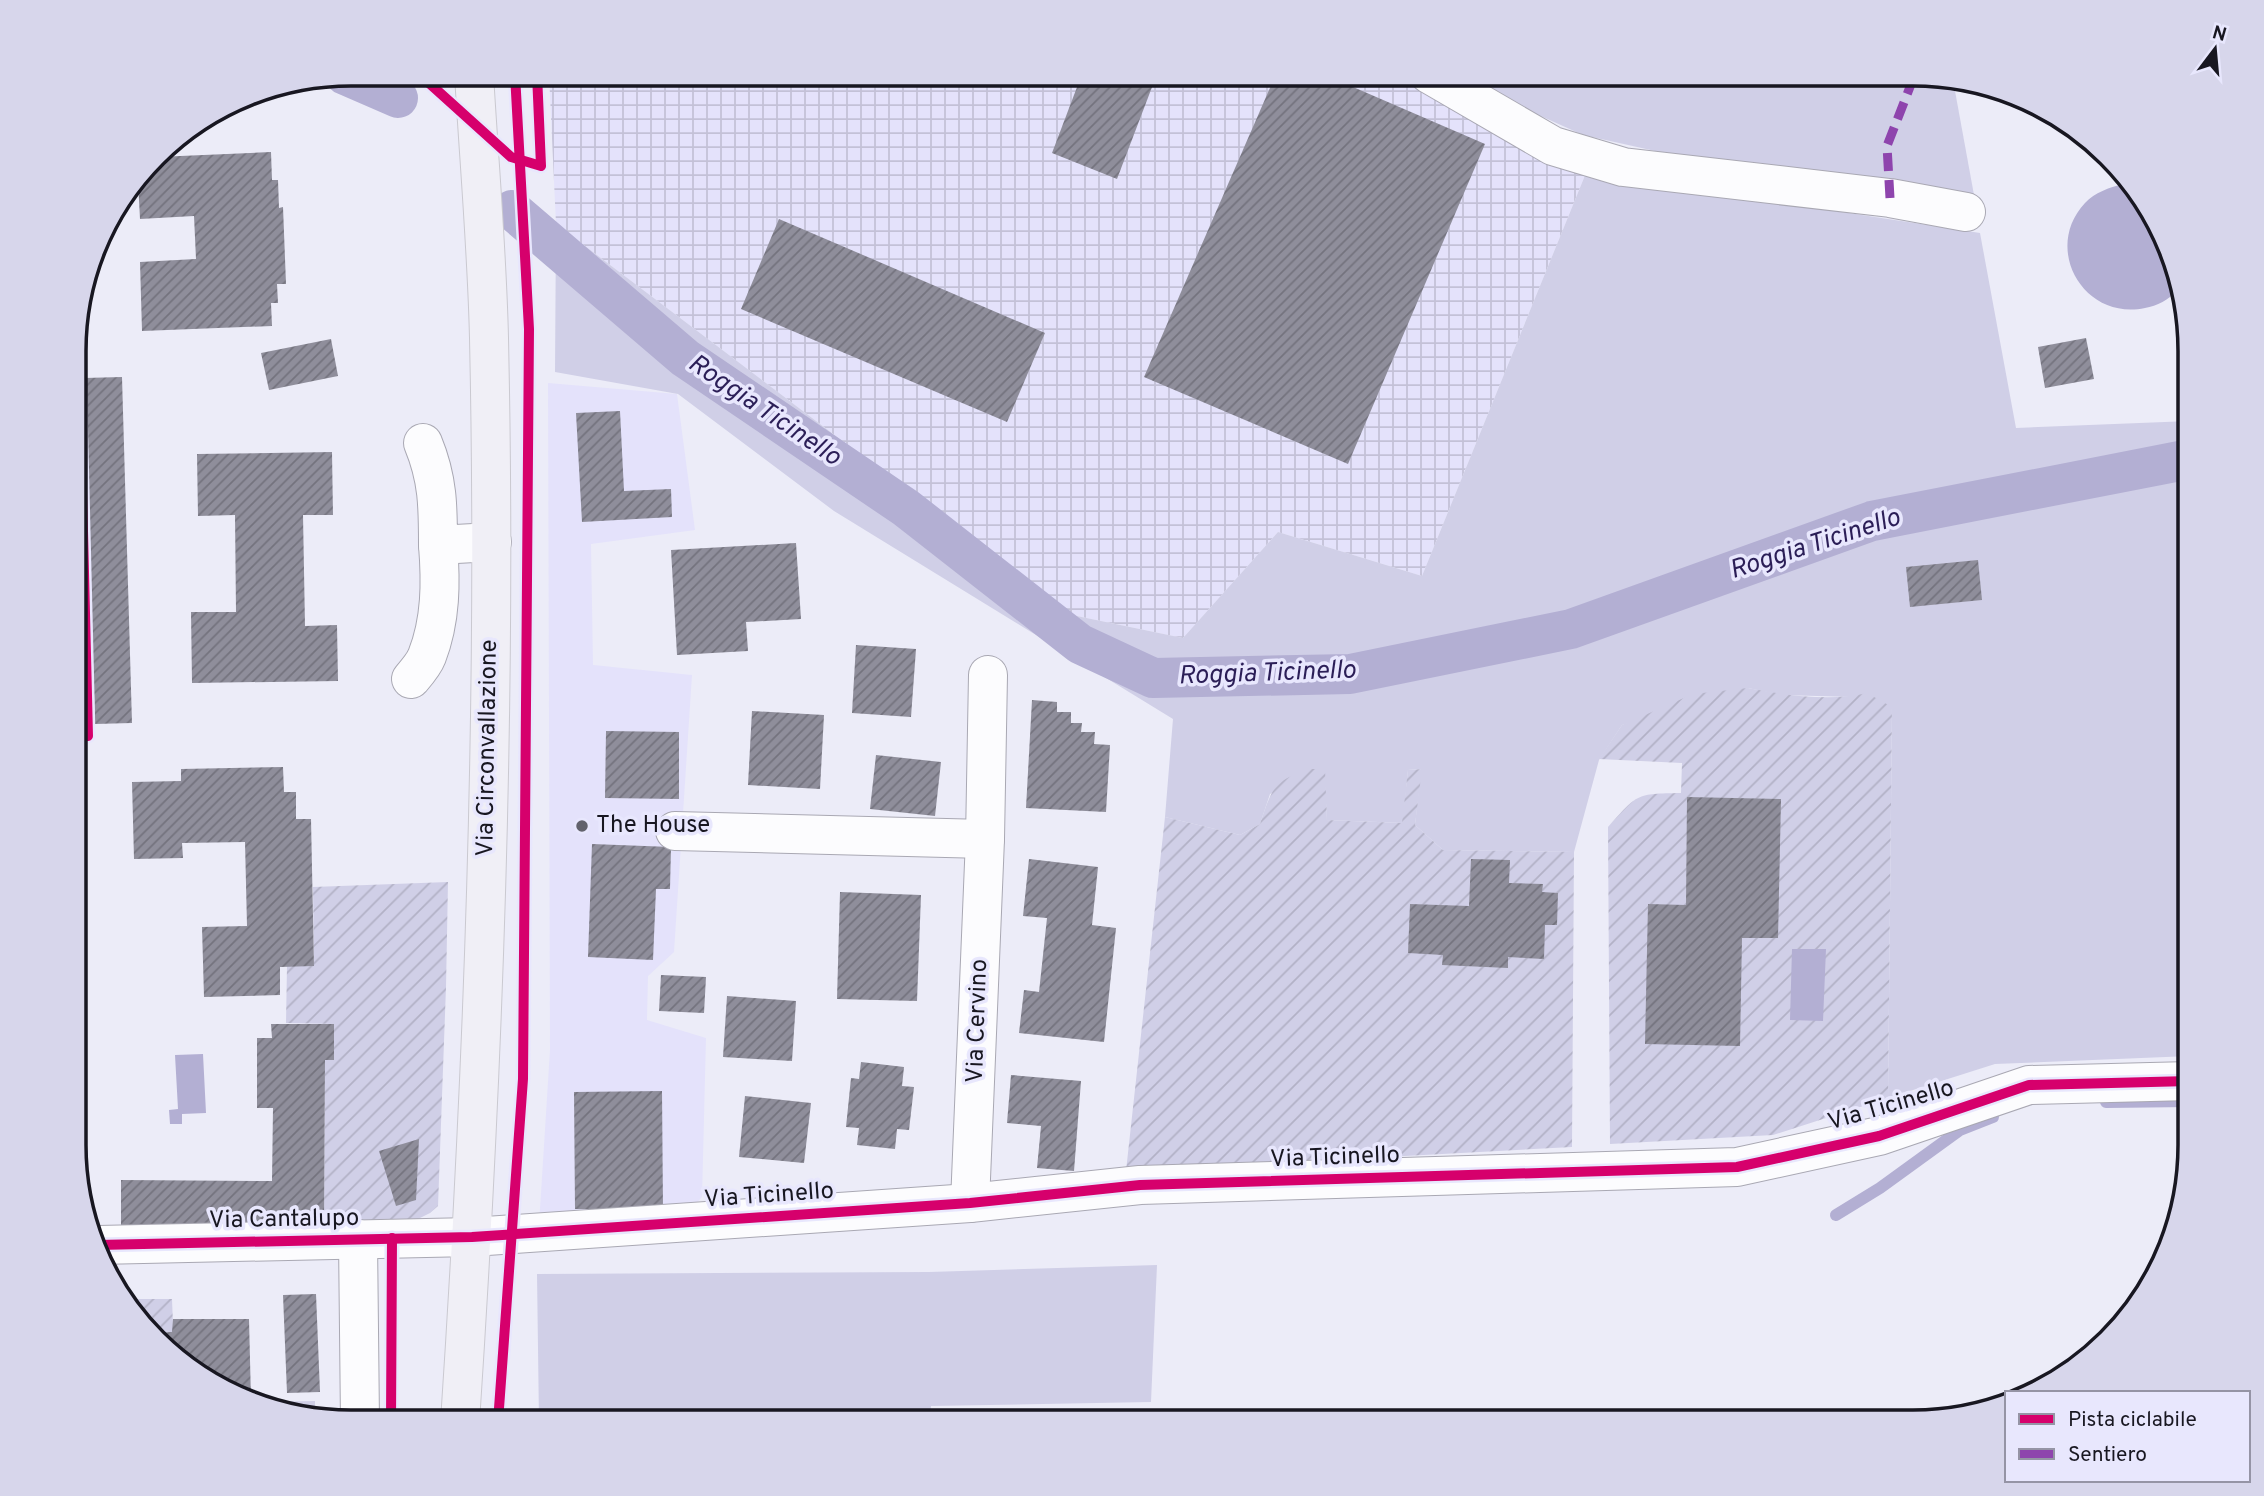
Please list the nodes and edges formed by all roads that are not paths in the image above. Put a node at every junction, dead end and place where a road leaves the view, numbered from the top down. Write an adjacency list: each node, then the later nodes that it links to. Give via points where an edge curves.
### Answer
1 (475, 86): 5 (main road, Via Circonvallazione, via 489,333)
2 (1450, 86): 3 (street, via 1553,146 1623,167 1891,198)
3 (1966, 212)
4 (423, 443): 6 (street, via 437,490)
5 (492, 542): 6 (street); 13 (main road, Via Circonvallazione, via 483,984)
6 (438, 545): 8 (street, via 441,580 435,630 426,658)
7 (988, 675): 10 (street, Via Cervino)
8 (411, 679)
9 (675, 831): 10 (street)
10 (985, 839): 12 (street, Via Cervino)
11 (2178, 1081): 12 (street, Via Ticinello, via 2029,1085 1879,1136 1737,1167 1140,1185)
12 (970, 1203): 13 (street, Via Ticinello)
13 (472, 1237): 14 (street, Via Cantalupo); 17 (main road, Via Circonvallazione)
14 (358, 1239): 15 (street, Via Cantalupo); 16 (street)
15 (105, 1245)
16 (360, 1410)
17 (461, 1410)

